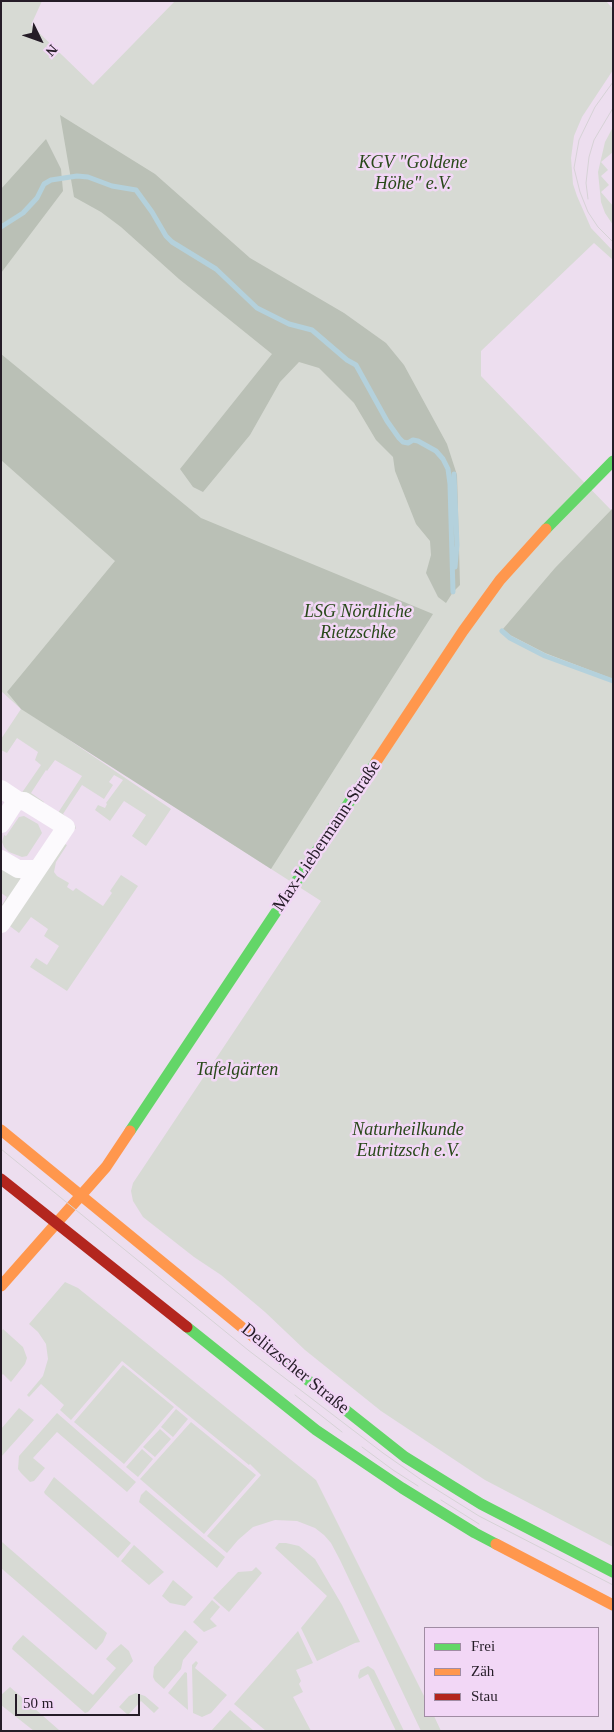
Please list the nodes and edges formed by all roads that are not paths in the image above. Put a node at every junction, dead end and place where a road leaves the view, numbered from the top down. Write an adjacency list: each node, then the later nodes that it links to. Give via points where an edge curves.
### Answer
1 (613, 461): 10 (main road, Max-Liebermann-Straße, via 531,544 463,631 146,1108 102,1173)
2 (1, 790): 3 (street)
3 (19, 801): 4 (street); 6 (street, via 66,827)
4 (1, 824)
5 (1, 860): 6 (street, via 18,869)
6 (38, 869): 7 (street)
7 (1, 924)
8 (1, 1130): 10 (main road, Delitzscher Straße)
9 (1, 1179): 11 (main road, Delitzscher Straße)
10 (82, 1196): 11 (main road, Max-Liebermann-Straße); 13 (main road, Delitzscher Straße, via 405,1457 481,1504)
11 (57, 1223): 12 (main road, Max-Liebermann-Straße); 14 (main road, Delitzscher Straße, via 323,1435 475,1533)
12 (1, 1286)
13 (613, 1572)
14 (613, 1605)

